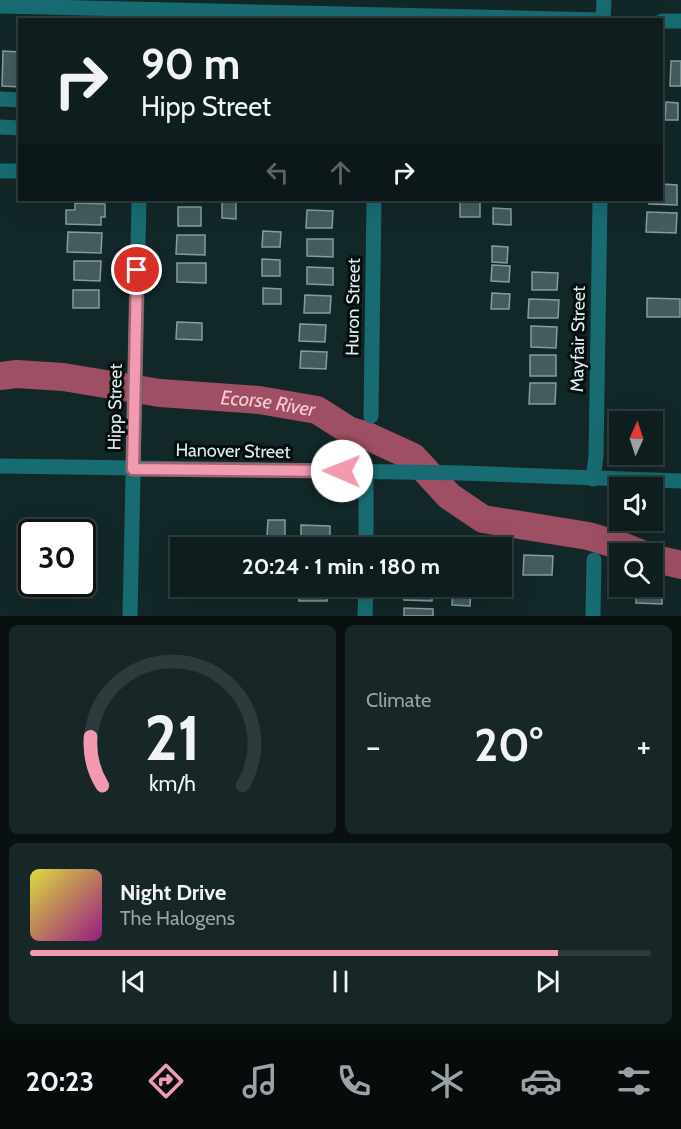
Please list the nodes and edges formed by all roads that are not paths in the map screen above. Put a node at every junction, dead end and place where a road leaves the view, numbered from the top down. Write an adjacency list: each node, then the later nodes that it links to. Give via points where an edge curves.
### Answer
1 (604, 0): 6 (street)
2 (0, 6): 3 (street)
3 (143, 9): 4 (street)
4 (378, 11): 5 (street)
5 (553, 18)
6 (603, 18)
7 (663, 21): 8 (street)
8 (681, 21)
9 (0, 99): 10 (street)
10 (18, 100)
11 (0, 127): 12 (street)
12 (18, 128)
13 (0, 171): 14 (street)
14 (18, 171)
15 (139, 201): 20 (street, Hipp Street)
16 (374, 201): 18 (street, Huron Street)
17 (600, 201): 22 (street, Mayfair Street)
18 (371, 416)
19 (0, 466): 20 (street, Hanover Street)
20 (133, 469): 21 (street, Hanover Street); 27 (street, Hipp Street)
21 (366, 472): 22 (street, Hanover Street); 24 (street)
22 (593, 479): 23 (street, Hanover Street)
23 (681, 481)
24 (366, 537)
25 (594, 560): 29 (street)
26 (366, 597): 28 (street)
27 (130, 616)
28 (365, 616)
29 (593, 616)

